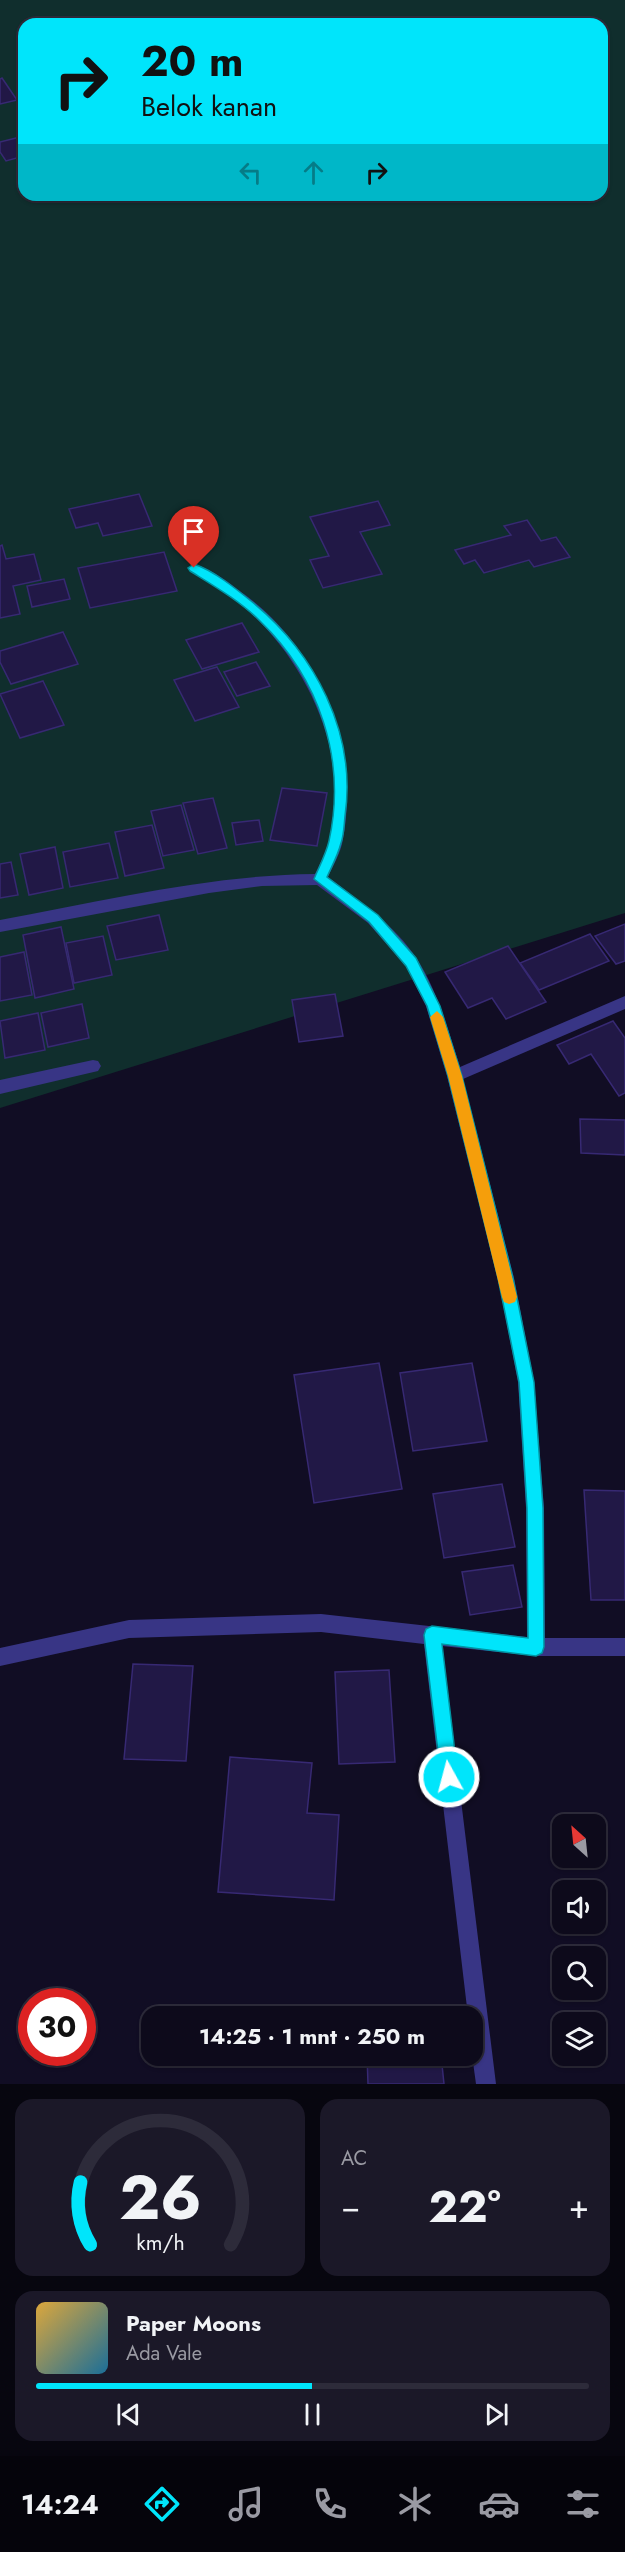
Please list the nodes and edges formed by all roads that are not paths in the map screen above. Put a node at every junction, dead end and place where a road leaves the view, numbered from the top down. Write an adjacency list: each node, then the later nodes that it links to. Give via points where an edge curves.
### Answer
1 (194, 568): 2 (street, via 264,618 299,657 324,703 338,750 342,796 335,842)
2 (320, 879): 3 (street, via 262,880 209,887); 6 (street, via 373,919 411,962 434,1006)
3 (0, 926)
4 (625, 1002): 6 (street)
5 (93, 1066): 7 (street)
6 (455, 1076): 9 (street, via 506,1278 526,1382 535,1508)
7 (0, 1087)
8 (432, 1635): 9 (street); 11 (street, via 321,1623 129,1629); 12 (street)
9 (536, 1647): 10 (street)
10 (625, 1647)
11 (0, 1657)
12 (486, 2084)

